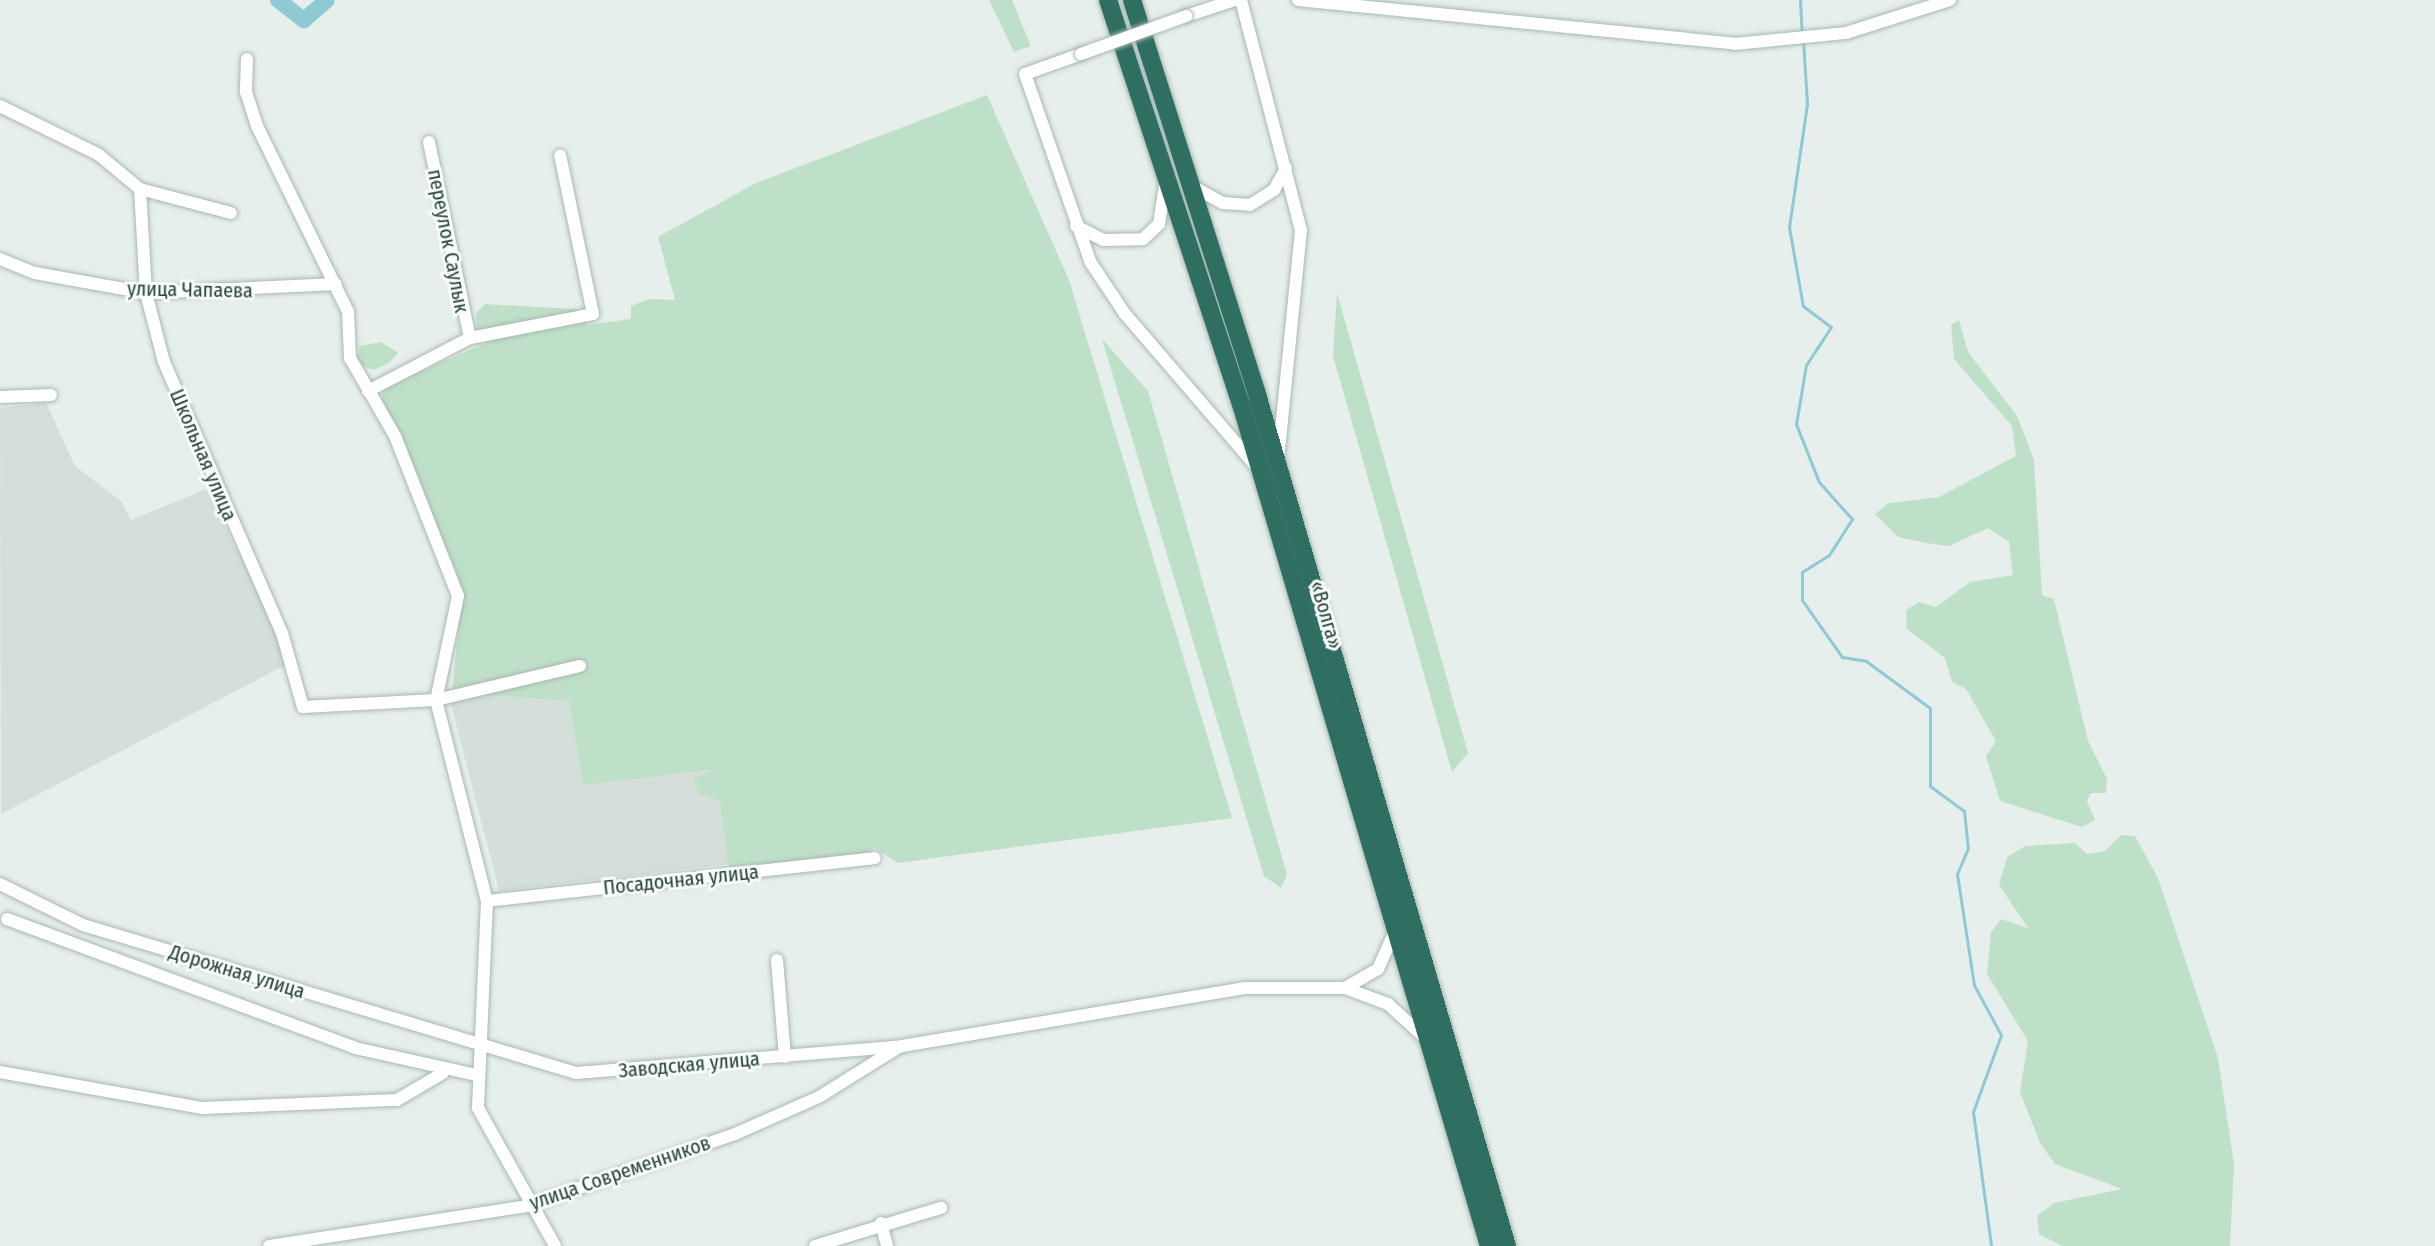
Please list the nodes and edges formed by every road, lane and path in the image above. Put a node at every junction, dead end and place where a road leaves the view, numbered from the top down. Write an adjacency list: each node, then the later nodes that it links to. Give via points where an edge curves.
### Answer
1 (1108, 0): 11 (highway, «Волга»)
2 (1132, 0): 12 (highway, «Волга»)
3 (1238, 0): 10 (street); 15 (street, bridge, via 1025,74)
4 (1298, 0): 5 (street, via 1735,44 1846,33)
5 (1950, 0)
6 (247, 59): 17 (street, via 246,92 258,128 301,226)
7 (0, 106): 13 (street, via 120,167)
8 (429, 142): 19 (street, переулок Саулык)
9 (560, 155): 19 (street, via 593,314)
10 (1286, 168): 12 (street, via 1274,190 1250,205 1223,203); 23 (street, via 1301,230)
11 (1166, 177): 15 (street, via 1165,210 1143,239 1104,240); 23 (highway, «Волга»)
12 (1192, 186): 23 (highway, «Волга»)
13 (140, 189): 14 (street); 18 (street, Школьная улица)
14 (231, 213)
15 (1076, 226): 23 (street, via 1125,314)
16 (0, 259): 18 (street, улица Чапаева, via 35,273)
17 (336, 284): 18 (street, улица Чапаева); 20 (street, via 348,312 350,358)
18 (146, 293): 25 (street, Школьная улица, via 164,362 282,633 307,710)
19 (470, 338): 20 (street)
20 (368, 391): 25 (street, via 395,436 458,596)
21 (51, 395): 22 (street)
22 (0, 397)
23 (1270, 470): 30 (highway, «Волга»); 48 (highway, «Волга»)
24 (580, 666): 25 (street)
25 (436, 700): 28 (street)
26 (875, 858): 28 (street, Посадочная улица)
27 (0, 884): 35 (street, Дорожная улица, via 52,915)
28 (487, 901): 35 (street)
29 (7, 919): 38 (street, via 234,1006)
30 (1395, 931): 32 (street, via 1378,969); 33 (highway, «Волга»)
31 (777, 960): 36 (street)
32 (1345, 988): 33 (street, via 1388,1004); 34 (street, Заводская улица, via 1244,988)
33 (1426, 1040): 47 (highway, «Волга»)
34 (902, 1046): 36 (street, Заводская улица); 40 (street, улица Современников, via 819,1097 735,1134)
35 (479, 1049): 36 (street, Заводская улица, via 576,1073); 39 (street)
36 (785, 1057)
37 (0, 1072): 38 (street, via 203,1108 397,1100)
38 (443, 1073): 39 (street)
39 (477, 1075): 40 (street, via 478,1108)
40 (527, 1206): 43 (street, улица Современников); 44 (street)
41 (941, 1208): 42 (street)
42 (881, 1223): 45 (street); 46 (street)
43 (269, 1246)
44 (555, 1246)
45 (815, 1246)
46 (887, 1246)
47 (1489, 1246)
48 (1507, 1246)

